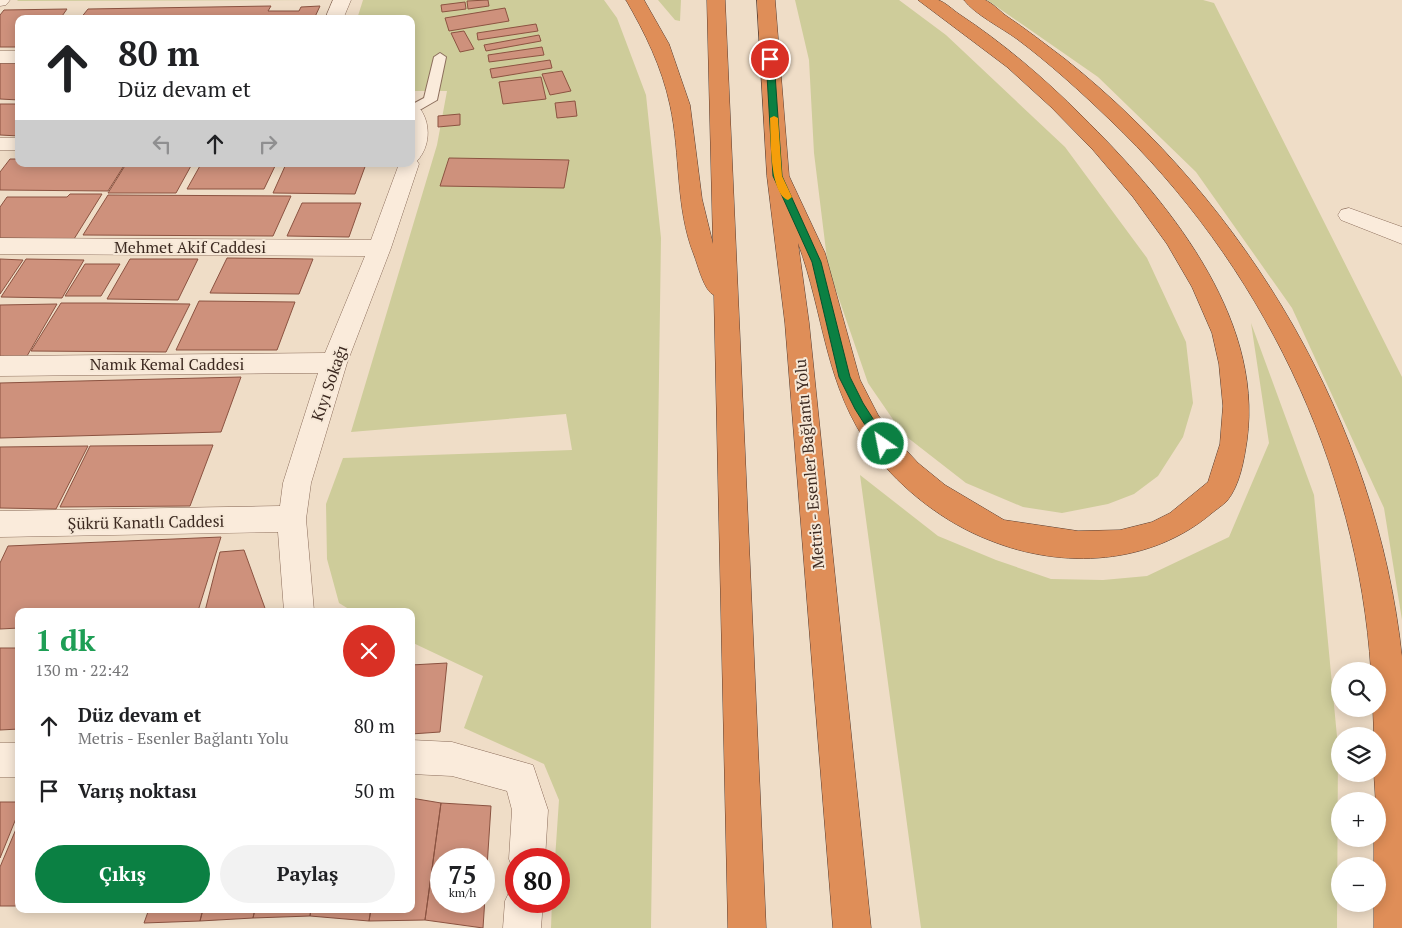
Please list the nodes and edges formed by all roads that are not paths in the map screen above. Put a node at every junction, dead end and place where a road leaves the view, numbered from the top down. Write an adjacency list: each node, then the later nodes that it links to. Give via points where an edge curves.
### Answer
1 (342, 0): 7 (street)
2 (635, 0): 22 (highway, via 660,44 680,105 691,199 702,246)
3 (716, 0): 22 (highway)
4 (766, 0): 17 (highway, Metris - Esenler Bağlantı Yolu)
5 (927, 0): 17 (highway, via 999,50 1062,107 1132,183 1179,244 1208,294 1225,335 1236,390 1234,444 1219,489 1182,522 1131,543 1069,546 1034,539 1000,532 951,506 911,475 883,444 858,406 845,377 816,262)
6 (973, 0): 36 (highway, via 1062,66 1158,157 1239,257 1302,365 1356,505 1377,583 1390,728)
7 (336, 15)
8 (440, 56): 11 (lane, via 430,100)
9 (0, 57): 10 (street)
10 (15, 57)
11 (415, 109)
12 (415, 118): 15 (street, Kıyı Sokağı, via 419,135)
13 (0, 144): 14 (street)
14 (15, 144)
15 (415, 144)
16 (406, 167): 21 (street, Kıyı Sokağı)
17 (778, 176): 35 (highway, Metris - Esenler Bağlantı Yolu, via 796,322)
18 (1349, 216): 19 (street)
19 (1402, 236)
20 (0, 246): 21 (street, Mehmet Akif Caddesi)
21 (380, 248): 23 (street, Kıyı Sokağı)
22 (726, 304): 34 (highway)
23 (334, 363): 24 (street, Namık Kemal Caddesi); 25 (street, Kıyı Sokağı, via 297,483)
24 (0, 366)
25 (292, 519): 26 (street, Şükrü Kanatlı Caddesi); 27 (street, Kıyı Sokağı)
26 (0, 524)
27 (299, 608)
28 (415, 757): 31 (street, via 452,759 521,777 530,810)
29 (0, 760): 30 (street)
30 (15, 760)
31 (528, 848)
32 (523, 913): 33 (street)
33 (522, 928)
34 (747, 928)
35 (852, 928)
36 (1393, 928)

